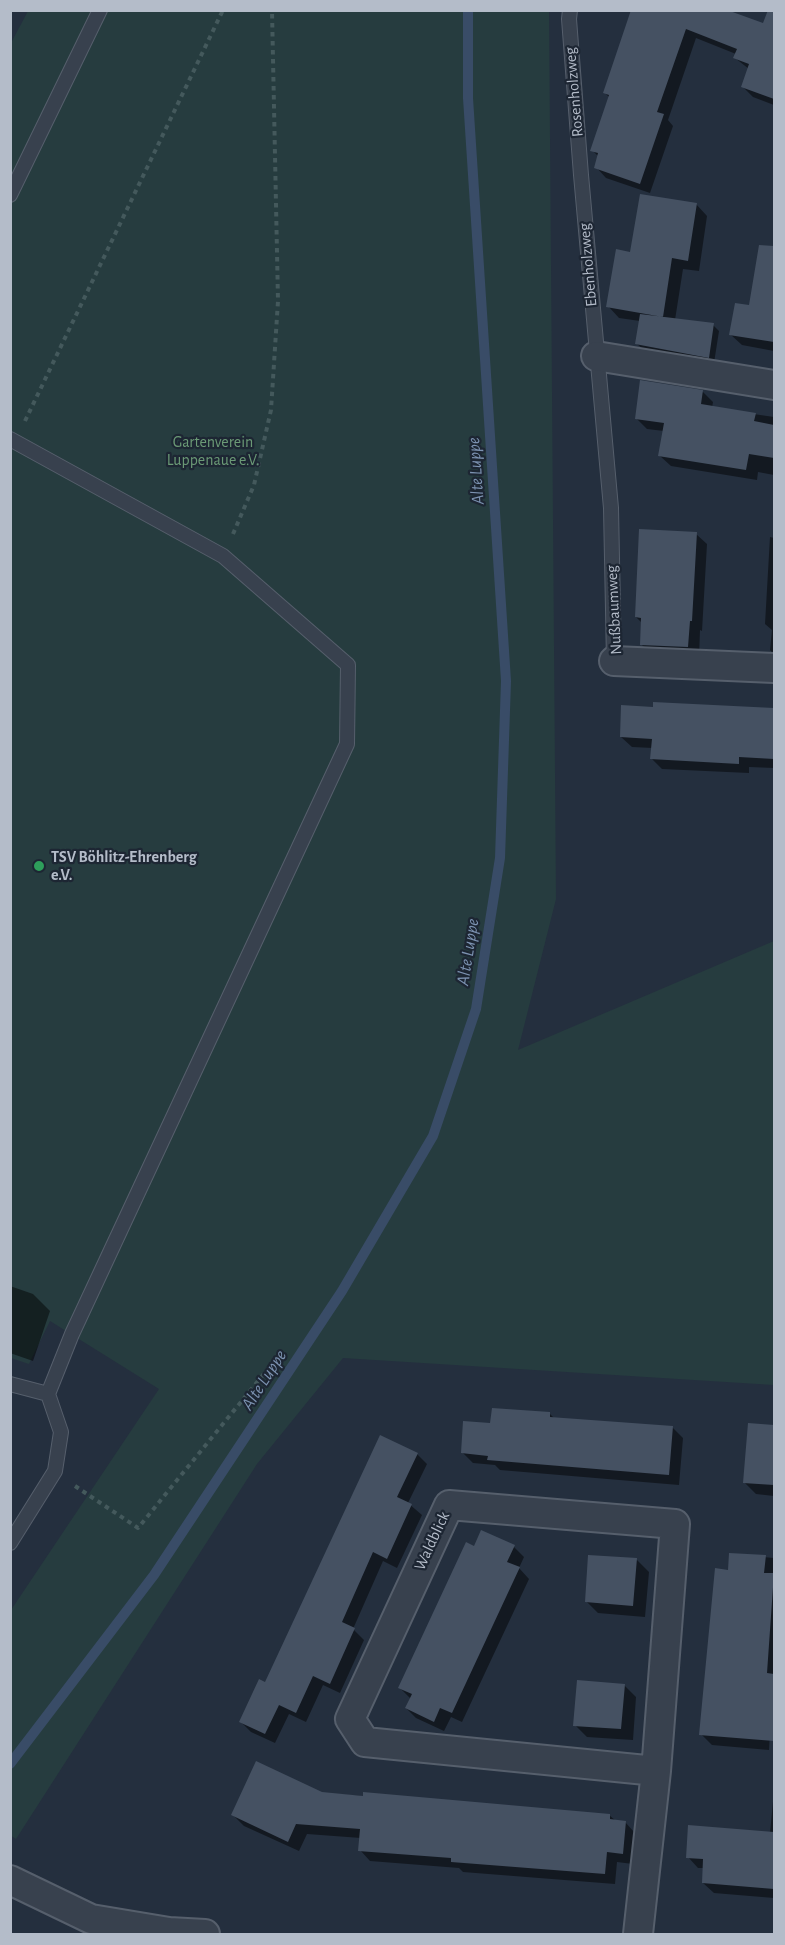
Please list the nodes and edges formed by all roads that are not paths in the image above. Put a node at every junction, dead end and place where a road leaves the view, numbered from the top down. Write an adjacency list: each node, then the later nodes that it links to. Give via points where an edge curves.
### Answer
1 (100, 10): 4 (lane)
2 (570, 10): 3 (lane, Rosenholzweg)
3 (581, 175): 5 (lane, Ebenholzweg)
4 (10, 195)
5 (596, 356): 6 (street); 8 (lane, Ebenholzweg)
6 (774, 385)
7 (13, 440): 12 (lane, via 223,556 348,664 347,744 77,1323)
8 (611, 508): 9 (lane, Nußbaumweg)
9 (614, 661): 10 (street, Nußbaumweg)
10 (774, 668)
11 (10, 1384): 12 (lane)
12 (48, 1395): 13 (lane, via 61,1432 55,1472)
13 (10, 1543)
14 (656, 1771): 14 (street, Waldblick, via 675,1524 448,1505 350,1719 365,1742); 17 (street, Waldblick)
15 (10, 1880): 16 (street, via 91,1919)
16 (205, 1935)
17 (639, 1935)

